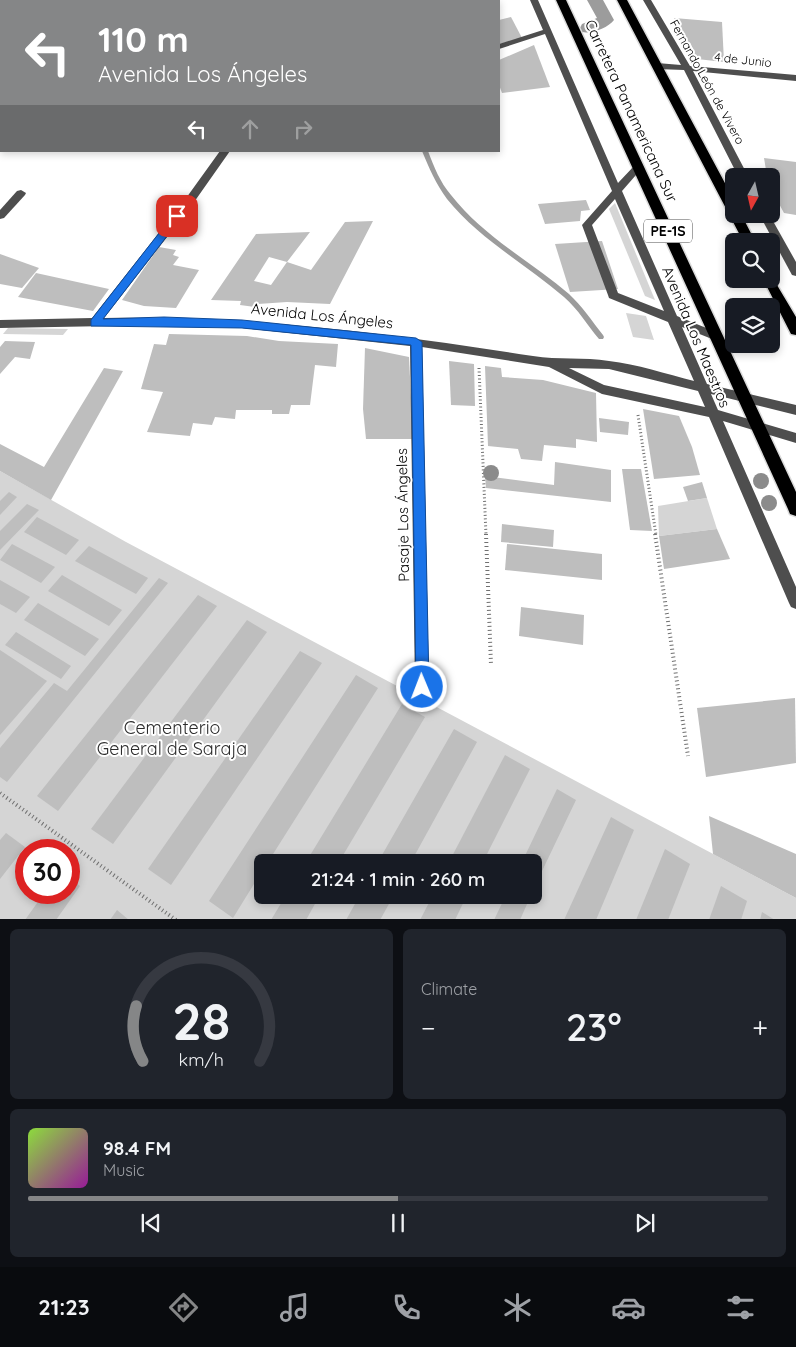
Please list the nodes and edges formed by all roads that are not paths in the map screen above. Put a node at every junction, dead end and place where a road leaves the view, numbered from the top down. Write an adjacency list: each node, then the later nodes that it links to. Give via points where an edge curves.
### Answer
1 (534, 0): 5 (street, Avenida Los Maestros)
2 (561, 0): 11 (highway, Carretera Panamericana Sur / PE-1S)
3 (622, 0): 7 (highway)
4 (647, 0): 8 (street, Fernando León de Vivero)
5 (547, 31): 6 (street); 13 (street, Avenida Los Maestros)
6 (500, 47)
7 (657, 66): 8 (street, 4 de Junio); 15 (highway)
8 (687, 68): 9 (street, 4 de Junio); 12 (street, Fernando León de Vivero)
9 (796, 78)
10 (223, 152): 21 (street, via 188,203)
11 (638, 167): 13 (street); 24 (highway, Carretera Panamericana Sur / PE-1S)
12 (740, 168)
13 (616, 192): 20 (street, Avenida Los Maestros); 20 (street, via 587,225 613,294)
14 (22, 193): 16 (street)
15 (725, 196)
16 (0, 216)
17 (769, 223): 18 (street)
18 (796, 272)
19 (774, 288): 23 (highway)
20 (671, 318): 24 (street); 27 (street, Avenida Los Maestros)
21 (94, 323): 22 (street, Avenida Los Ángeles); 25 (street, Avenida Los Ángeles, via 242,324)
22 (0, 324)
23 (796, 330)
24 (717, 338): 28 (highway, Carretera Panamericana Sur / PE-1S)
25 (416, 342): 26 (street, Avenida Los Ángeles); 35 (street, Pasaje Los Ángeles)
26 (550, 363): 27 (street, Avenida Los Ángeles, via 609,365); 30 (street, Avenida Los Ángeles, via 602,389)
27 (701, 387): 28 (street, Avenida Los Ángeles); 30 (street, Avenida Los Maestros)
28 (744, 399): 29 (street, Avenida Los Ángeles); 31 (highway, Carretera Panamericana Sur / PE-1S)
29 (796, 410)
30 (712, 413): 31 (street, Avenida Los Ángeles); 34 (street, Avenida Los Maestros)
31 (758, 427): 32 (street, Avenida Los Ángeles); 33 (highway, Carretera Panamericana Sur / PE-1S)
32 (796, 438)
33 (796, 509)
34 (796, 603)
35 (422, 687)

